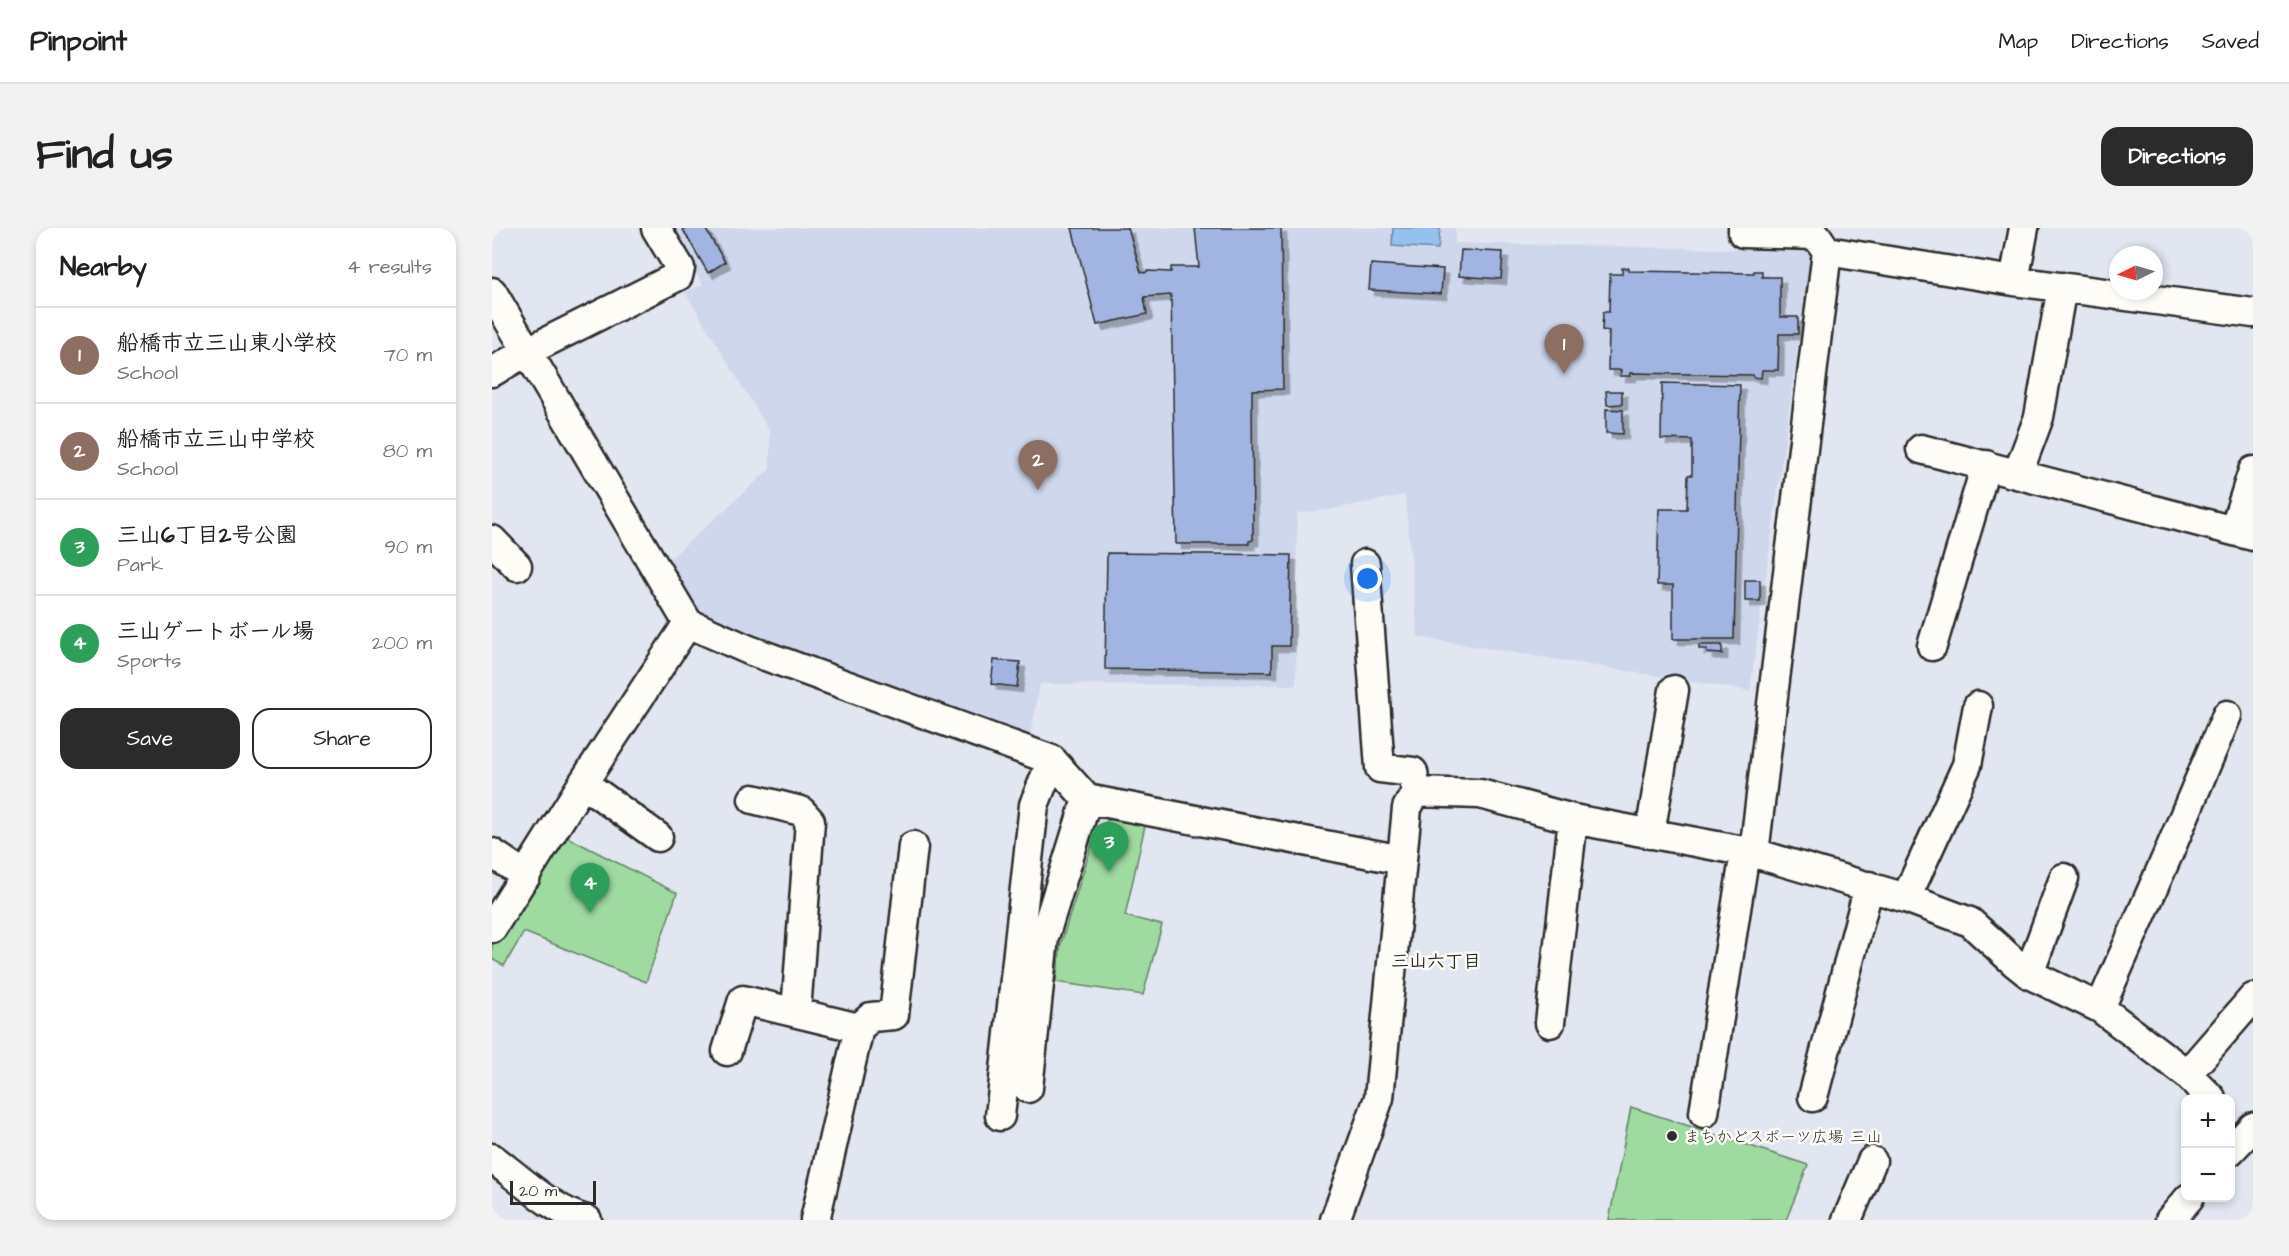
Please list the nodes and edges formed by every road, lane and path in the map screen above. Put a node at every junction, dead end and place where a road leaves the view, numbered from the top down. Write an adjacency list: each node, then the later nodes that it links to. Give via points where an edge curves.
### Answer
1 (657, 228): 9 (street, via 680,268 678,276)
2 (1743, 228): 4 (street, via 1743,233 1816,235)
3 (2024, 228): 5 (street)
4 (1827, 251): 5 (street); 34 (street)
5 (2014, 281): 6 (street)
6 (2062, 287): 8 (street); 14 (street, via 2039,417)
7 (492, 292): 9 (street)
8 (2253, 313)
9 (526, 352): 10 (street); 19 (street)
10 (492, 372)
11 (1921, 449): 12 (street)
12 (1986, 465): 14 (street); 20 (street)
13 (2253, 471): 15 (street)
14 (2018, 473): 15 (street)
15 (2243, 533)
16 (492, 540): 18 (street)
17 (1365, 564): 26 (street, via 1380,768 1413,772)
18 (517, 566)
19 (688, 623): 24 (street, via 750,650); 25 (street)
20 (1932, 646)
21 (1674, 690): 30 (street)
22 (1978, 706): 39 (street, via 1967,765)
23 (2227, 715): 43 (street)
24 (1052, 760): 28 (street); 53 (street, via 1034,805)
25 (583, 783): 31 (street); 36 (street)
26 (1416, 792): 29 (street, via 1480,794); 35 (street, via 1407,807)
27 (753, 799): 44 (street, via 801,811 810,821)
28 (1088, 799): 35 (street); 49 (street, via 1044,937)
29 (1574, 819): 30 (street); 45 (street)
30 (1650, 834): 34 (street)
31 (658, 837)
32 (913, 846): 46 (street, via 894,1015 871,1017)
33 (492, 853): 36 (street)
34 (1749, 853): 38 (street); 52 (street)
35 (1402, 860): 59 (street, via 1379,1098)
36 (526, 876): 40 (street)
37 (2064, 878): 41 (street)
38 (1869, 886): 39 (street); 51 (street)
39 (1906, 897): 41 (street, via 1970,922)
40 (492, 928)
41 (2029, 974): 43 (street)
42 (2253, 998): 48 (street)
43 (2100, 1008): 48 (street)
44 (796, 1012): 46 (street); 47 (street, via 743,1000)
45 (1550, 1023)
46 (858, 1028): 58 (street)
47 (727, 1051)
48 (2187, 1074): 50 (street)
49 (1028, 1088)
50 (2207, 1094)
51 (1813, 1097)
52 (1704, 1113)
53 (1000, 1116)
54 (492, 1158): 57 (street, via 543,1197)
55 (1872, 1161): 60 (street)
56 (2185, 1202): 61 (street)
57 (587, 1220)
58 (815, 1220)
59 (1335, 1220)
60 (1847, 1220)
61 (2170, 1220)

